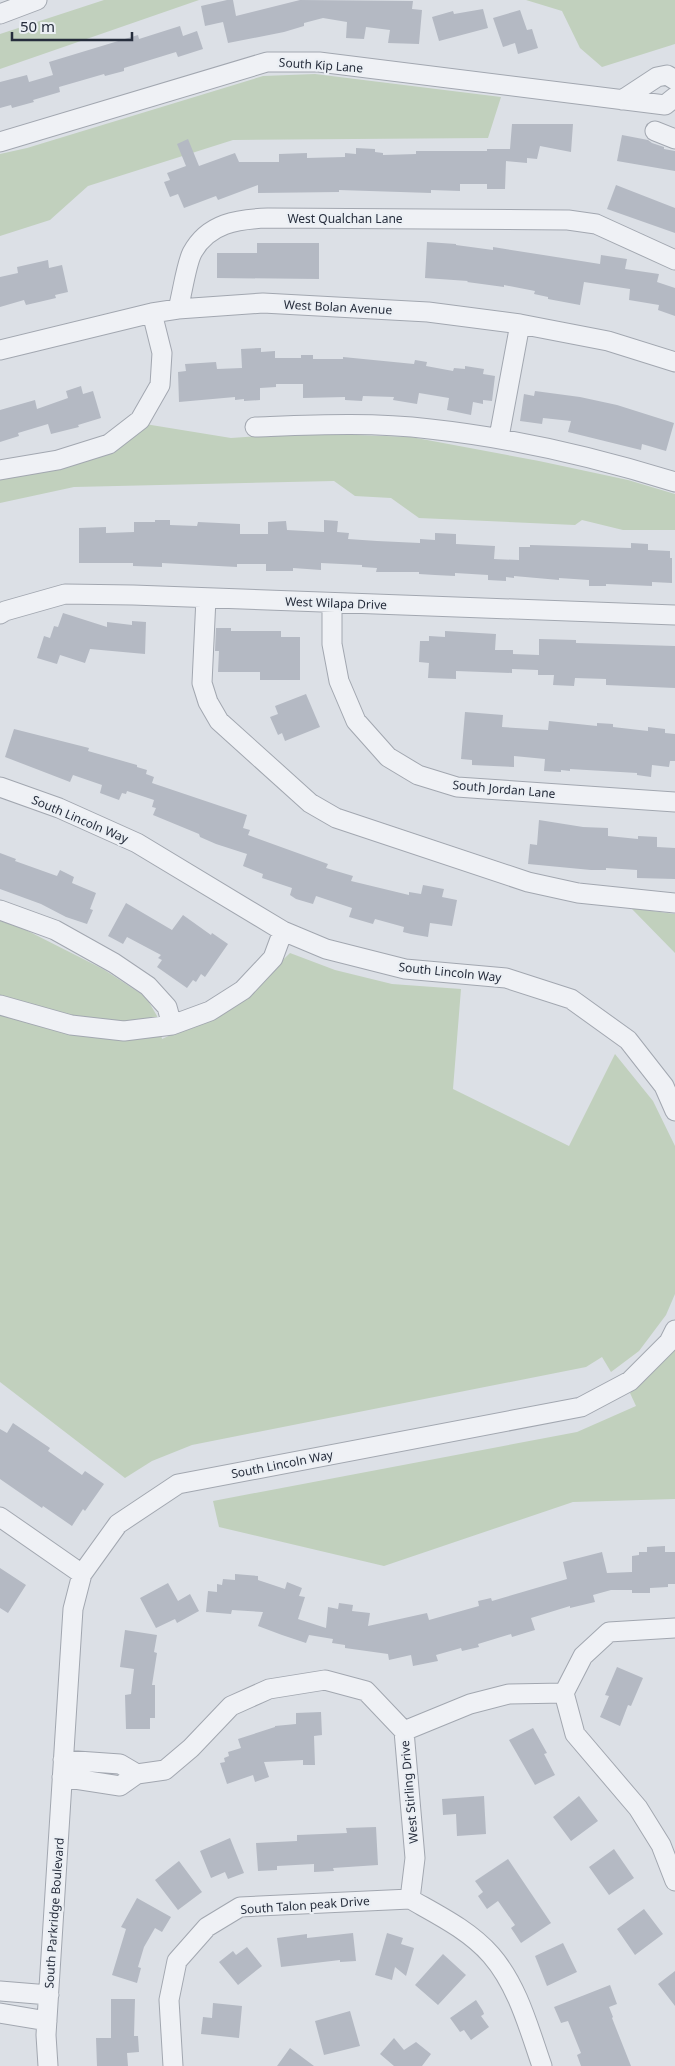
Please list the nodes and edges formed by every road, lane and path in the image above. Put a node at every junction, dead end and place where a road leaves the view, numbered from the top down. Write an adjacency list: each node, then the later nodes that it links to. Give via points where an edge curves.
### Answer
1 (37, 0): 2 (street)
2 (0, 14)
3 (675, 80): 4 (street, via 666,75 657,77)
4 (622, 100): 5 (street, South Kip Lane); 8 (street, South Kip Lane, via 319,62 267,62)
5 (673, 104)
6 (655, 131): 7 (street)
7 (675, 139)
8 (0, 142)
9 (675, 260): 10 (street, West Qualchan Lane, via 596,224 568,220 238,219 210,232 192,254)
10 (178, 309): 11 (street, West Bolan Avenue); 12 (street, West Bolan Avenue, via 263,303 428,312)
11 (152, 313): 13 (street, West Bolan Avenue); 17 (street, via 162,353 160,385 140,420 109,444 58,460)
12 (520, 324): 14 (street, West Bolan Avenue, via 608,340); 16 (street)
13 (0, 350)
14 (675, 362)
15 (255, 426): 16 (street, via 428,428)
16 (499, 437): 18 (street, via 594,458)
17 (0, 470)
18 (675, 482)
19 (206, 598): 20 (street, West Wilapa Drive); 21 (street, West Wilapa Drive, via 65,594); 25 (street, via 202,682 208,702 219,721 310,803 336,818 528,882 578,893)
20 (332, 603): 22 (street, West Wilapa Drive); 24 (street, South Jordan Lane, via 332,644 339,681 356,721 388,757 418,775 457,786)
21 (0, 614)
22 (675, 615)
23 (0, 787): 27 (street, South Lincoln Way, via 60,808 137,842)
24 (675, 802)
25 (675, 903)
26 (0, 910): 29 (street, via 55,930 114,963 148,986 167,1007)
27 (283, 931): 29 (street, via 273,958 243,990 210,1011); 30 (street, South Lincoln Way, via 326,949 405,969 506,978 571,1000 628,1040 664,1086)
28 (0, 1005): 29 (street, via 71,1025 124,1031)
29 (172, 1025)
30 (675, 1112)
31 (675, 1330): 33 (street, South Lincoln Way, via 669,1342 630,1381 581,1407 178,1484 118,1524)
32 (0, 1517): 33 (street)
33 (82, 1574): 37 (street, South Lincoln Way, via 73,1609)
34 (675, 1628): 35 (street, via 609,1632 583,1656)
35 (564, 1693): 36 (street, via 508,1694 470,1704); 38 (street, via 575,1734 638,1808 661,1845)
36 (404, 1731): 37 (street, West Stirling Drive, via 366,1692 325,1680 269,1689 231,1706 192,1748 165,1770 137,1774 120,1764); 39 (street, West Stirling Drive, via 415,1858)
37 (63, 1769): 41 (street, South Parkridge Boulevard)
38 (675, 1881)
39 (410, 1899): 45 (street, South Talon peak Drive, via 240,1907 207,1927 177,1961 170,2000); 46 (street, via 454,1923 491,1956 514,1991)
40 (0, 1991): 41 (street)
41 (48, 1995): 43 (street, South Parkridge Boulevard)
42 (0, 2013): 43 (street)
43 (47, 2021): 44 (street, South Parkridge Boulevard)
44 (48, 2066)
45 (173, 2066)
46 (542, 2066)

